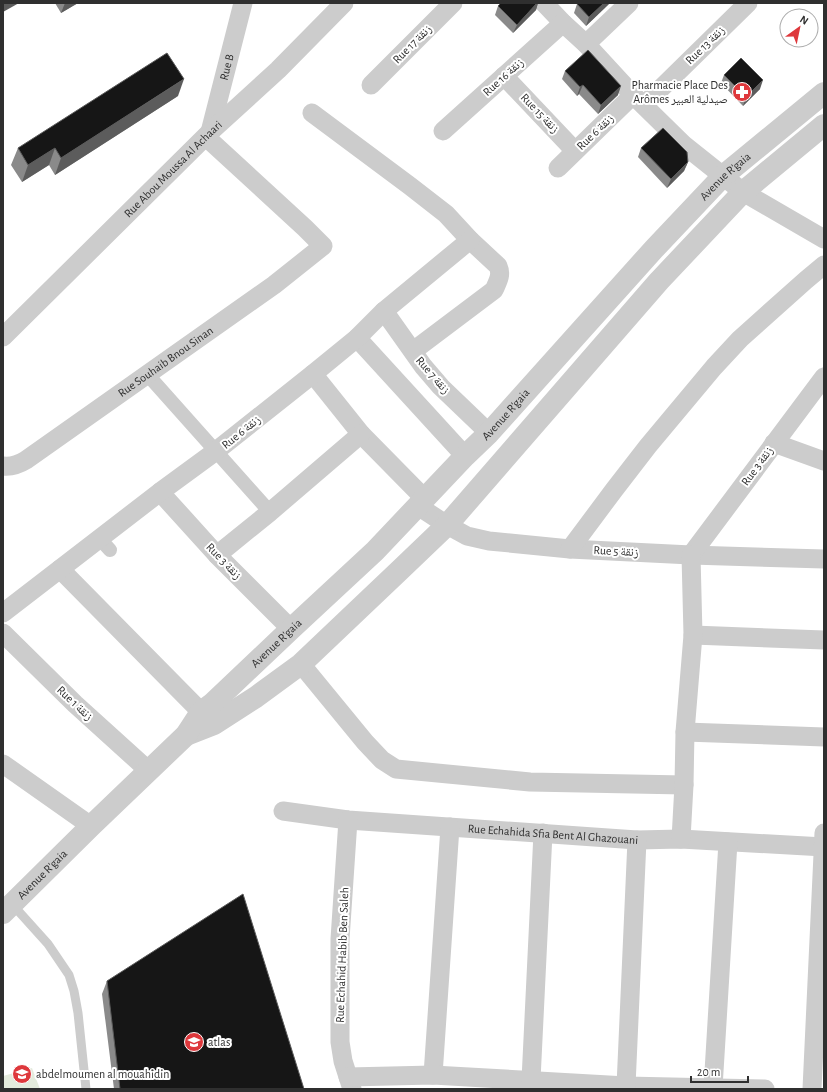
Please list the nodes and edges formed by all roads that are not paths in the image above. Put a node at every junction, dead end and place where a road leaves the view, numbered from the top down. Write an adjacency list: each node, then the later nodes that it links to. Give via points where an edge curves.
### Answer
1 (243, 3): 16 (street, Rue B)
2 (344, 3): 16 (street, Rue Abou Moussa Al Achaari, via 278,70)
3 (453, 3): 10 (street, Rue 17 زنقة)
4 (544, 3): 7 (street)
5 (629, 3): 8 (street)
6 (748, 3): 12 (street, Rue 13 زنقة)
7 (563, 23): 8 (street); 9 (street, Rue 16 زنقة)
8 (586, 44): 12 (street)
9 (504, 76): 15 (street, Rue 16 زنقة); 17 (street, Rue 15 زنقة)
10 (371, 85)
11 (824, 92): 19 (street, Avenue R'gaia)
12 (639, 100): 17 (street, Rue 6 زنقة); 19 (street, via 684,146)
13 (312, 113): 22 (street, via 446,214)
14 (824, 125): 20 (street, Avenue R'gaia)
15 (443, 131)
16 (208, 134): 25 (street, Rue Abou Moussa Al Achaari); 28 (street, Rue Souhaib Bnou Sinan, via 323,246 274,285)
17 (576, 150): 18 (street, Rue 6 زنقة)
18 (558, 168)
19 (723, 176): 20 (street); 31 (street, Avenue R'gaia)
20 (743, 192): 21 (street); 41 (street, Avenue R'gaia, via 659,281)
21 (824, 239)
22 (470, 240): 24 (street, Rue 6 زنقة); 27 (street, via 498,266 500,278 494,290)
23 (824, 265): 42 (street, via 740,339 714,367 648,446)
24 (384, 311): 26 (street, Rue 6 زنقة); 27 (street, Rue 7 زنقة)
25 (3, 337)
26 (358, 338): 29 (street, Rue 6 زنقة); 35 (street)
27 (412, 351): 31 (street, Rue 7 زنقة, via 441,387)
28 (147, 374): 34 (street); 37 (street, Rue Souhaib Bnou Sinan, via 26,460 11,467)
29 (313, 374): 32 (street, Rue 5 زنقة); 34 (street, Rue 6 زنقة)
30 (824, 377): 33 (street, Rue 3 زنقة)
31 (489, 432): 35 (street, Avenue R'gaia)
32 (361, 434): 39 (street, Rue 5 زنقة); 40 (street)
33 (774, 443): 36 (street); 44 (street, Rue 3 زنقة)
34 (216, 451): 38 (street, Rue 6 زنقة); 40 (street)
35 (465, 456): 39 (street, Avenue R'gaia)
36 (824, 461)
37 (3, 466)
38 (160, 492): 43 (street, Rue 3 زنقة); 46 (street, Rue 6 زنقة, via 105,544)
39 (421, 502): 41 (street, Rue 5 زنقة); 48 (street, Avenue R'gaia, via 375,551)
40 (270, 512): 43 (street)
41 (447, 525): 42 (street, Rue 5 زنقة, via 468,536 489,541); 52 (street, Avenue R'gaia)
42 (570, 549): 44 (street, Rue 5 زنقة)
43 (218, 555): 48 (street, Rue 3 زنقة)
44 (692, 555): 45 (street, Rue 5 زنقة); 50 (street)
45 (824, 559)
46 (60, 569): 47 (street, Rue 6 زنقة); 53 (street)
47 (3, 613)
48 (291, 629): 53 (street, Avenue R'gaia, via 213,703)
49 (3, 633): 57 (street, Rue 1 زنقة, via 75,704)
50 (693, 635): 51 (street); 54 (street)
51 (824, 640)
52 (301, 664): 53 (street, Avenue R'gaia, via 256,697); 58 (street, via 365,742 382,760 396,769 530,782)
53 (208, 718): 57 (street, Avenue R'gaia, via 186,735)
54 (685, 732): 55 (street); 58 (street)
55 (824, 737)
56 (3, 765): 61 (street)
57 (149, 771): 61 (street, Avenue R'gaia)
58 (684, 785): 64 (street)
59 (283, 811): 60 (street, Rue Echahida Sfia Bent Al Ghazouani)
60 (348, 820): 62 (street, Rue Echahida Sfia Bent Al Ghazouani); 71 (street, Rue Echahid Habib Ben Saleh, via 340,939 340,1042)
61 (91, 826): 68 (street, Avenue R'gaia)
62 (450, 827): 63 (street, Rue Echahida Sfia Bent Al Ghazouani); 69 (street)
63 (543, 833): 65 (street, Rue Echahida Sfia Bent Al Ghazouani); 70 (street)
64 (682, 839): 65 (street, Rue Echahida Sfia Bent Al Ghazouani); 66 (street, Rue Echahida Sfia Bent Al Ghazouani)
65 (638, 840): 72 (street)
66 (728, 842): 67 (street, Rue Echahida Sfia Bent Al Ghazouani); 73 (street)
67 (824, 842): 76 (street)
68 (8, 908): 74 (lane, via 48,944 69,975 78,1013)
69 (433, 1075): 70 (street); 71 (street)
70 (531, 1080): 72 (street)
71 (350, 1083)
72 (626, 1086): 73 (street)
73 (714, 1088): 75 (street)
74 (86, 1089)
75 (765, 1089)
76 (812, 1089)

